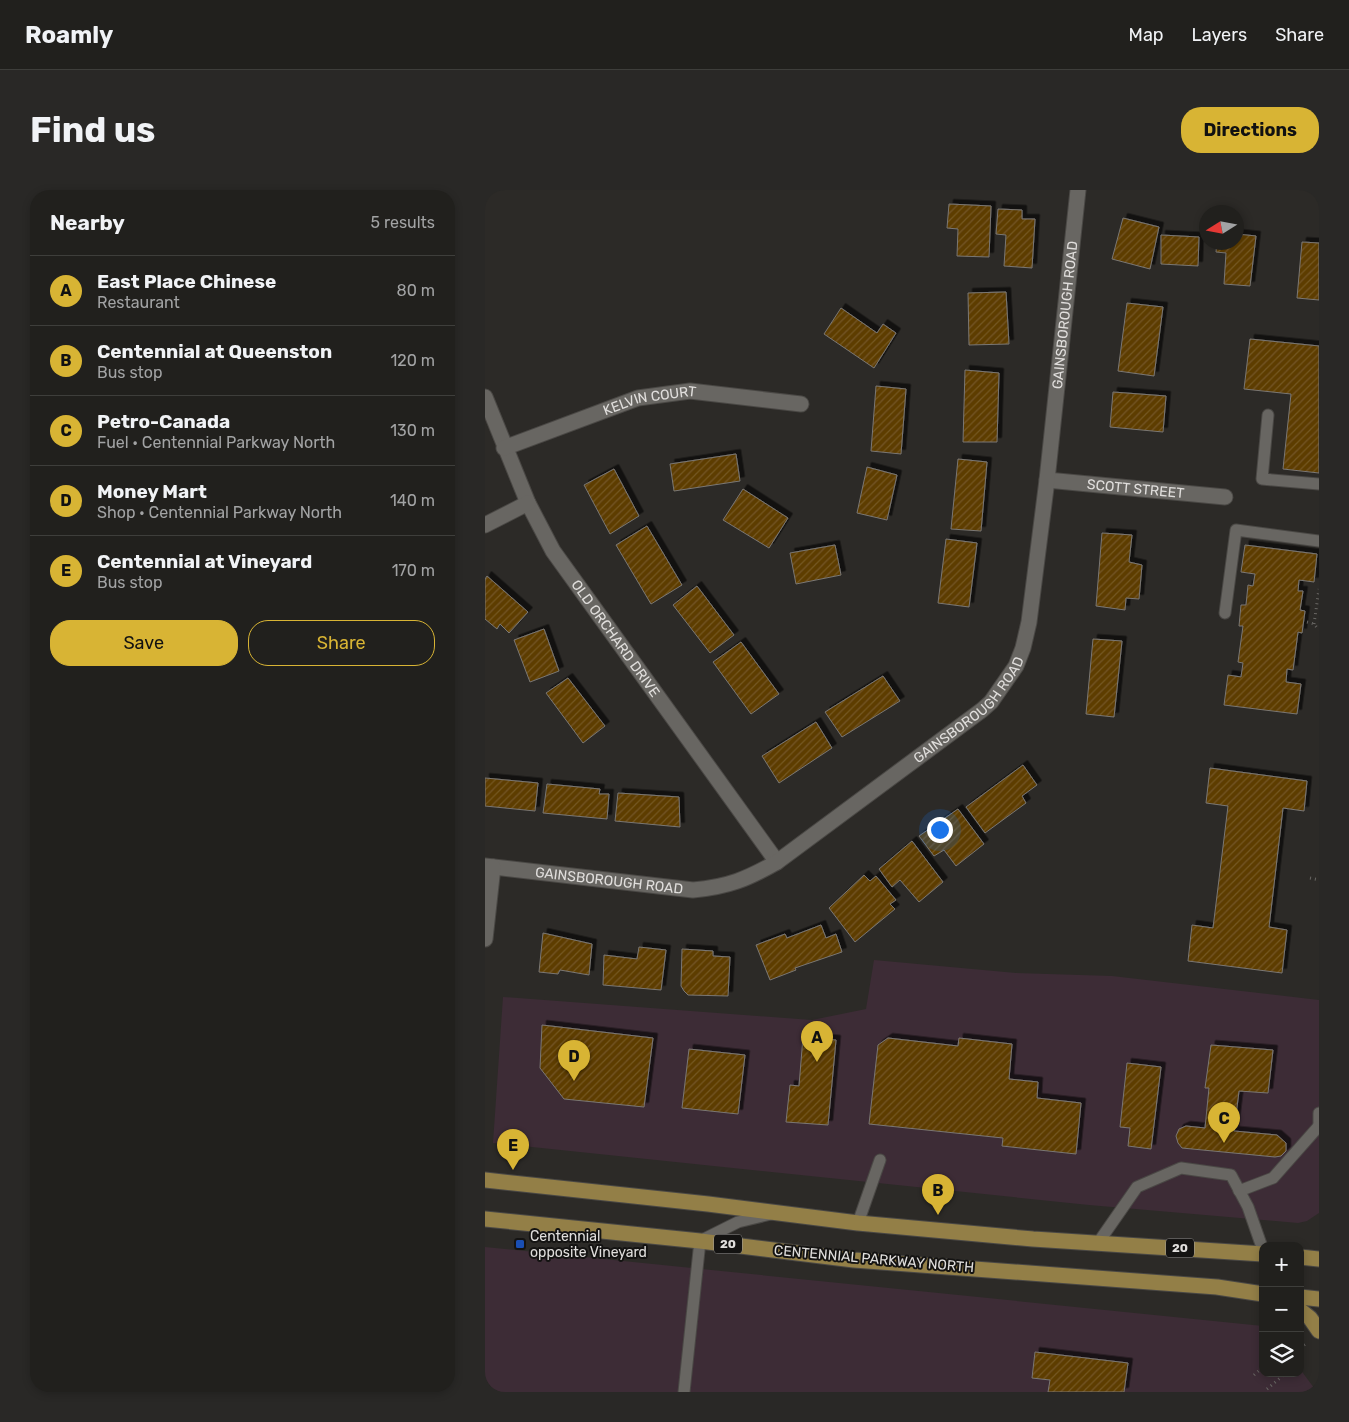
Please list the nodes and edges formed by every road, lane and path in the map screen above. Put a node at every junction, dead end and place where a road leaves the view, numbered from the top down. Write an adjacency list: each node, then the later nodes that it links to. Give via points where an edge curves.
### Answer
1 (1078, 190): 6 (street, GAINSBOROUGH ROAD)
2 (485, 397): 5 (street, OLD ORCHARD DRIVE)
3 (801, 404): 5 (street, KELVIN COURT, via 690,391 638,398)
4 (1268, 415): 7 (lane, via 1262,479)
5 (505, 448): 9 (street, OLD ORCHARD DRIVE)
6 (1047, 480): 8 (street, SCOTT STREET); 17 (street, GAINSBOROUGH ROAD, via 1023,648 1016,666 991,702)
7 (1319, 484)
8 (1225, 497)
9 (528, 503): 10 (street); 17 (street, OLD ORCHARD DRIVE, via 553,551)
10 (485, 525)
11 (1319, 541): 13 (lane, via 1236,530)
12 (1319, 589): 15 (path)
13 (1225, 612)
14 (1307, 622): 15 (path)
15 (1314, 624): 16 (path)
16 (1319, 630)
17 (777, 862): 18 (street, GAINSBOROUGH ROAD, via 733,884 693,890)
18 (489, 867): 21 (street)
19 (1310, 878): 20 (path)
20 (1319, 880)
21 (485, 939)
22 (1319, 1113): 23 (lane)
23 (1318, 1127): 26 (lane, via 1273,1178)
24 (880, 1160): 29 (lane)
25 (485, 1180): 27 (main road, 20)
26 (1239, 1191): 31 (lane, via 1231,1175 1181,1168 1137,1187); 32 (lane)
27 (777, 1213): 29 (main road, 20); 30 (lane, via 738,1222)
28 (485, 1219): 30 (main road, CENTENNIAL PARKWAY NORTH / 20)
29 (858, 1223): 31 (main road, 20)
30 (700, 1241): 36 (main road, CENTENNIAL PARKWAY NORTH / 20, via 854,1260 1217,1287); 47 (lane)
31 (1097, 1242): 33 (main road, 20)
32 (1260, 1242)
33 (1259, 1254)
34 (1304, 1257): 35 (main road)
35 (1319, 1259)
36 (1259, 1293)
37 (1304, 1297): 38 (main road)
38 (1319, 1299)
39 (1304, 1314): 40 (main road)
40 (1319, 1331)
41 (1307, 1343): 42 (path)
42 (1304, 1345)
43 (1259, 1371): 44 (path)
44 (1254, 1375)
45 (1281, 1377): 46 (path)
46 (1267, 1389)
47 (684, 1392)

